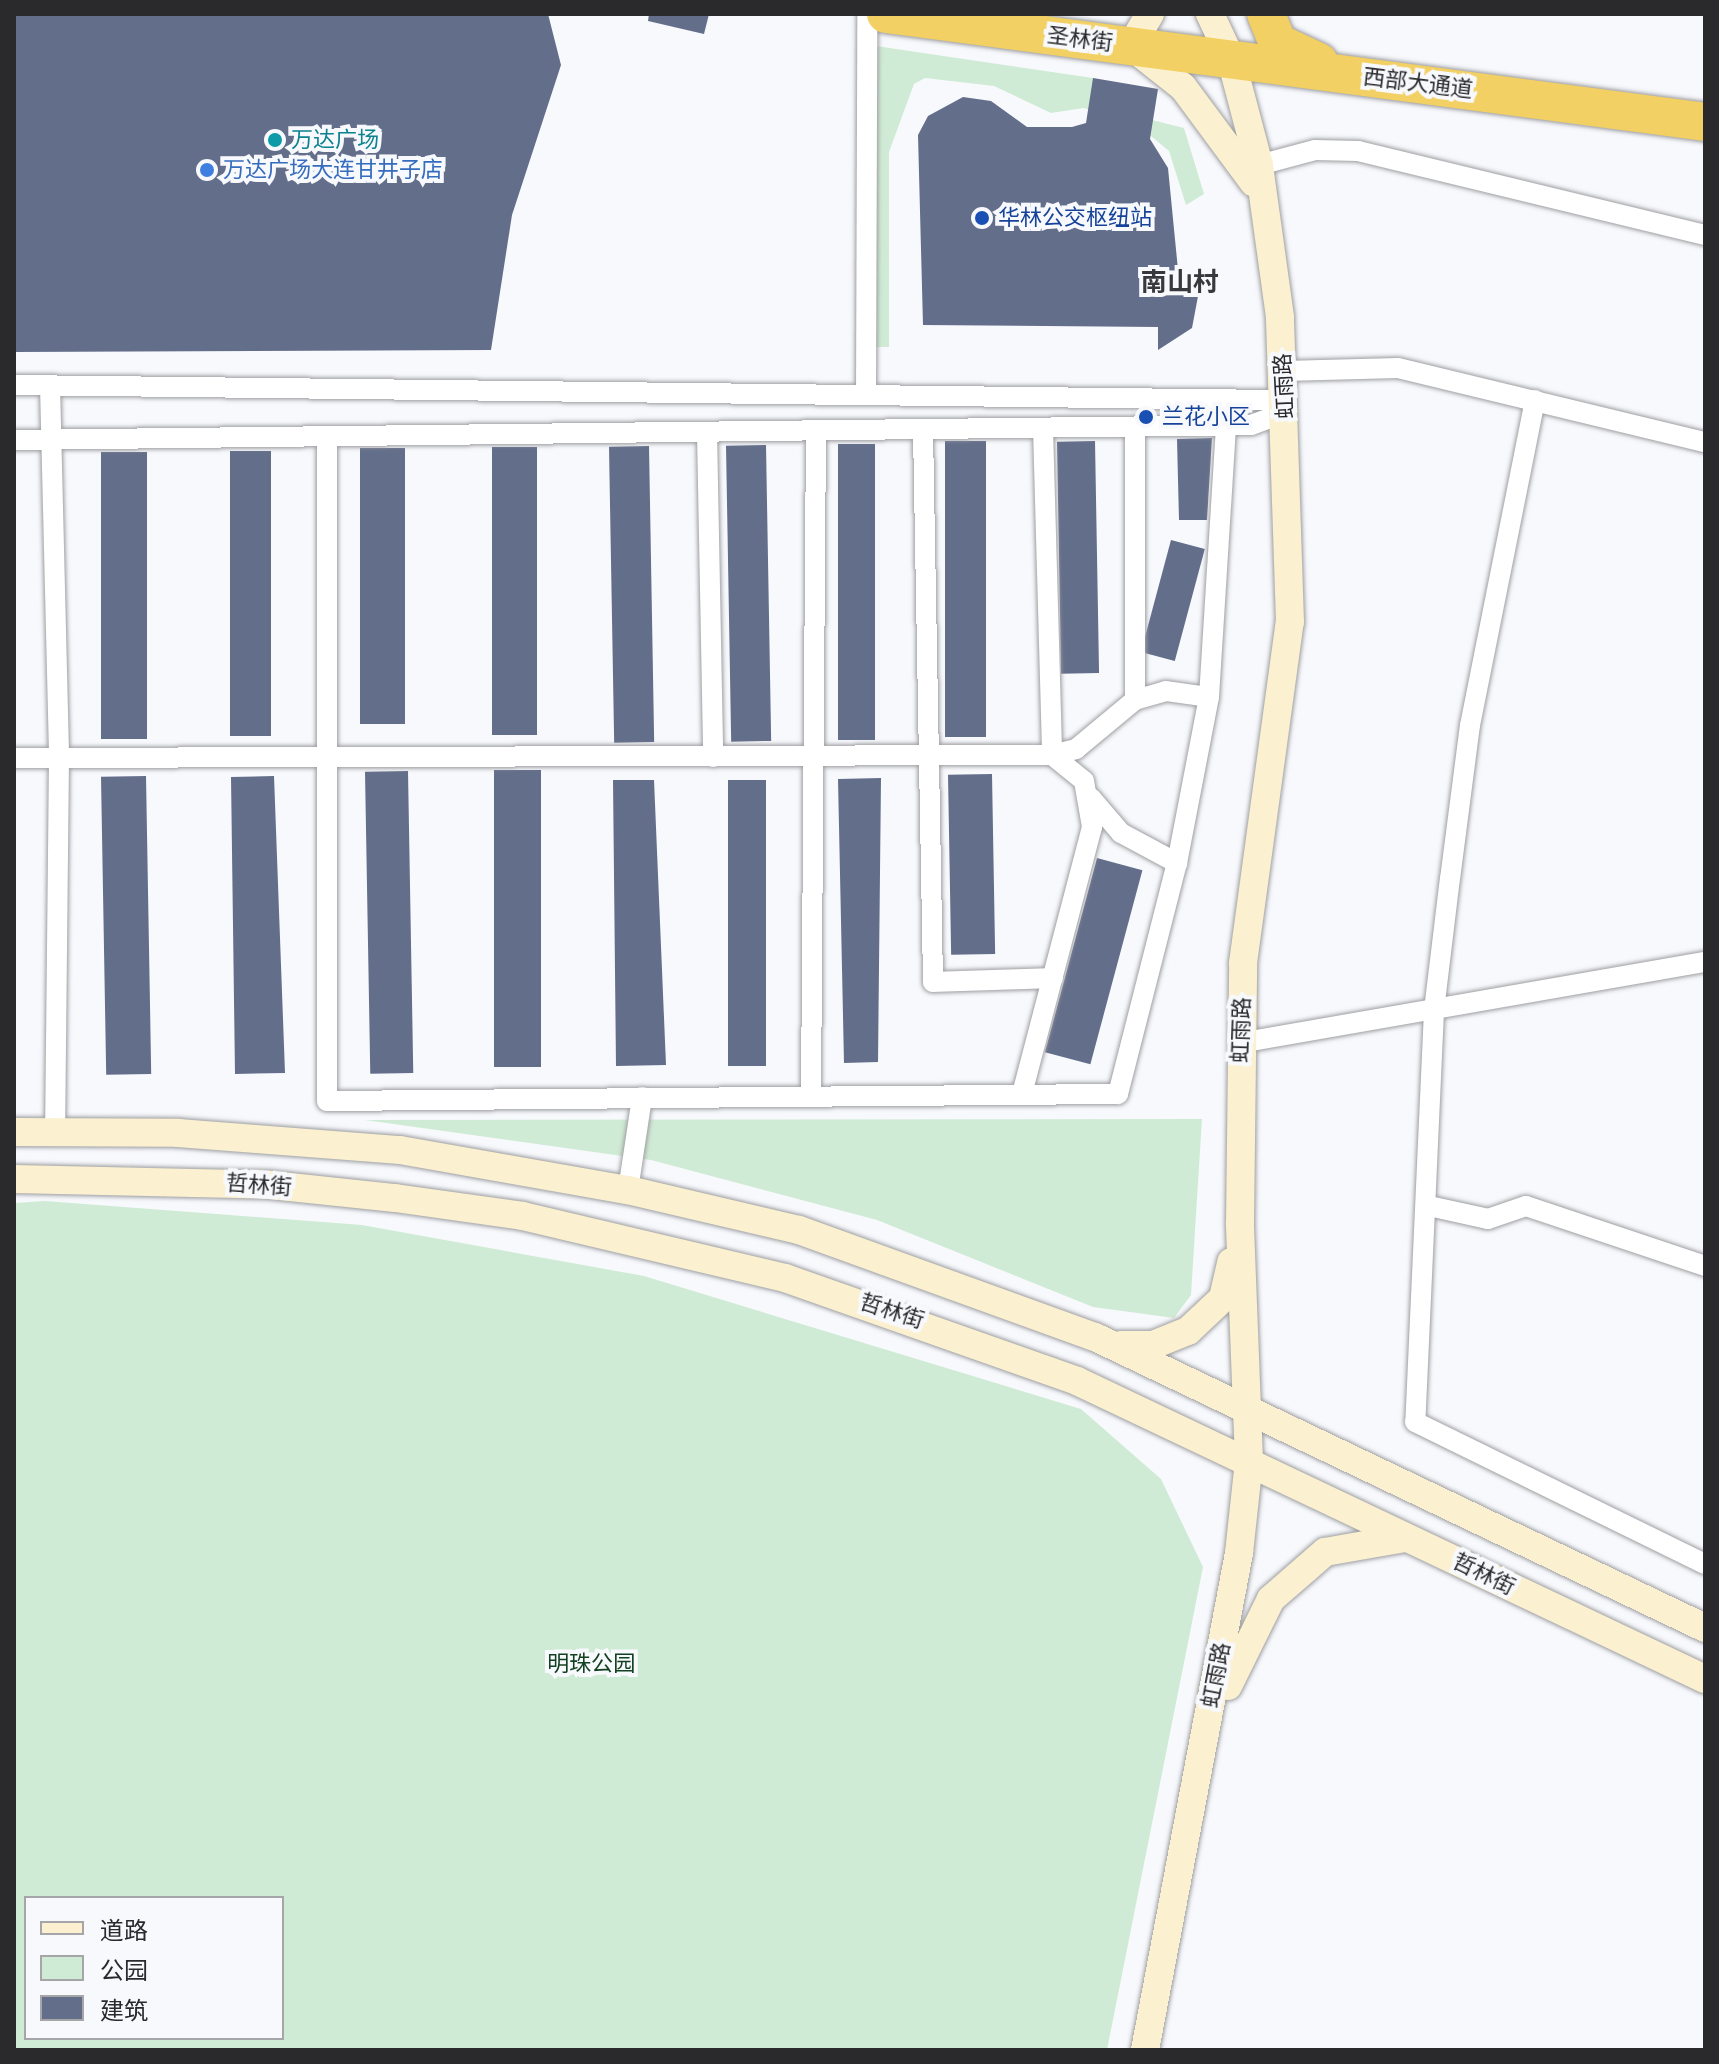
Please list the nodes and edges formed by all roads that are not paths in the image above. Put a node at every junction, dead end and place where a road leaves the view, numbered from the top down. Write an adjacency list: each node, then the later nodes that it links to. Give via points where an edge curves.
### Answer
1 (867, 14): 15 (street)
2 (886, 14): 5 (highway, 圣林街)
3 (1210, 14): 6 (street, 虹雨路)
4 (1266, 14): 7 (highway, via 1278,43)
5 (1140, 30): 6 (highway, 西部大通道); 10 (street, via 1215,125)
6 (1231, 59): 7 (highway, 西部大通道); 9 (street, 虹雨路)
7 (1345, 73): 8 (highway, 西部大通道)
8 (1705, 122)
9 (1259, 165): 10 (street, 虹雨路); 11 (street, via 1315,150 1358,151)
10 (1265, 201): 12 (street, 虹雨路)
11 (1705, 235)
12 (1284, 371): 16 (street, 虹雨路); 17 (street, via 1398,368)
13 (14, 385): 14 (street)
14 (50, 385): 15 (street); 26 (street)
15 (866, 395): 16 (street)
16 (1285, 400): 18 (street, via 1273,417); 43 (street, 虹雨路, via 1290,622 1251,900)
17 (1535, 400): 27 (street); 42 (street, via 1470,725)
18 (1226, 426): 19 (street); 28 (street)
19 (1135, 427): 20 (street); 29 (street)
20 (1043, 428): 21 (street); 32 (street)
21 (923, 430): 22 (street); 31 (street)
22 (816, 431): 23 (street); 33 (street)
23 (707, 432): 24 (street); 34 (street)
24 (327, 437): 26 (street); 37 (street)
25 (14, 440): 26 (street)
26 (52, 440): 36 (street)
27 (1705, 442)
28 (1209, 697): 29 (street, via 1166,691); 39 (street)
29 (1135, 700): 30 (street)
30 (1089, 741): 32 (street); 38 (street)
31 (925, 755): 32 (street); 33 (street); 41 (street, via 933,982)
32 (1052, 755): 38 (street)
33 (819, 756): 34 (street); 45 (street)
34 (713, 757): 37 (street)
35 (14, 758): 36 (street)
36 (59, 758): 37 (street); 48 (street)
37 (327, 759): 46 (street, via 327,1101)
38 (1086, 788): 39 (street, via 1121,833); 41 (street, via 1092,827)
39 (1177, 863): 44 (street, via 1118,1094)
40 (1705, 962): 42 (street)
41 (1053, 978): 44 (street)
42 (1434, 1011): 43 (street); 51 (street)
43 (1240, 1043): 52 (street, 虹雨路)
44 (1022, 1093): 45 (street)
45 (811, 1095): 46 (street)
46 (642, 1097): 50 (street)
47 (14, 1132): 48 (street)
48 (55, 1132): 50 (street, via 369,1147)
49 (14, 1179): 56 (street, 哲林街, via 271,1185 523,1216 665,1247 1000,1349)
50 (628, 1190): 54 (street, via 899,1261)
51 (1429, 1206): 53 (street, via 1488,1219 1526,1206); 58 (street, via 1415,1422)
52 (1240, 1223): 54 (street, via 1223,1298 1188,1331 1153,1345); 55 (street, 虹雨路)
53 (1705, 1266)
54 (1107, 1343): 55 (street)
55 (1249, 1410): 56 (street, 虹雨路); 59 (street)
56 (1249, 1461): 57 (street, 哲林街); 61 (street, 虹雨路)
57 (1411, 1538): 60 (street, 哲林街); 61 (street, via 1371,1538 1325,1552 1271,1599 1242,1647)
58 (1705, 1564)
59 (1705, 1628)
60 (1705, 1679)
61 (1198, 1770): 62 (street, 虹雨路)
62 (1145, 2050)

